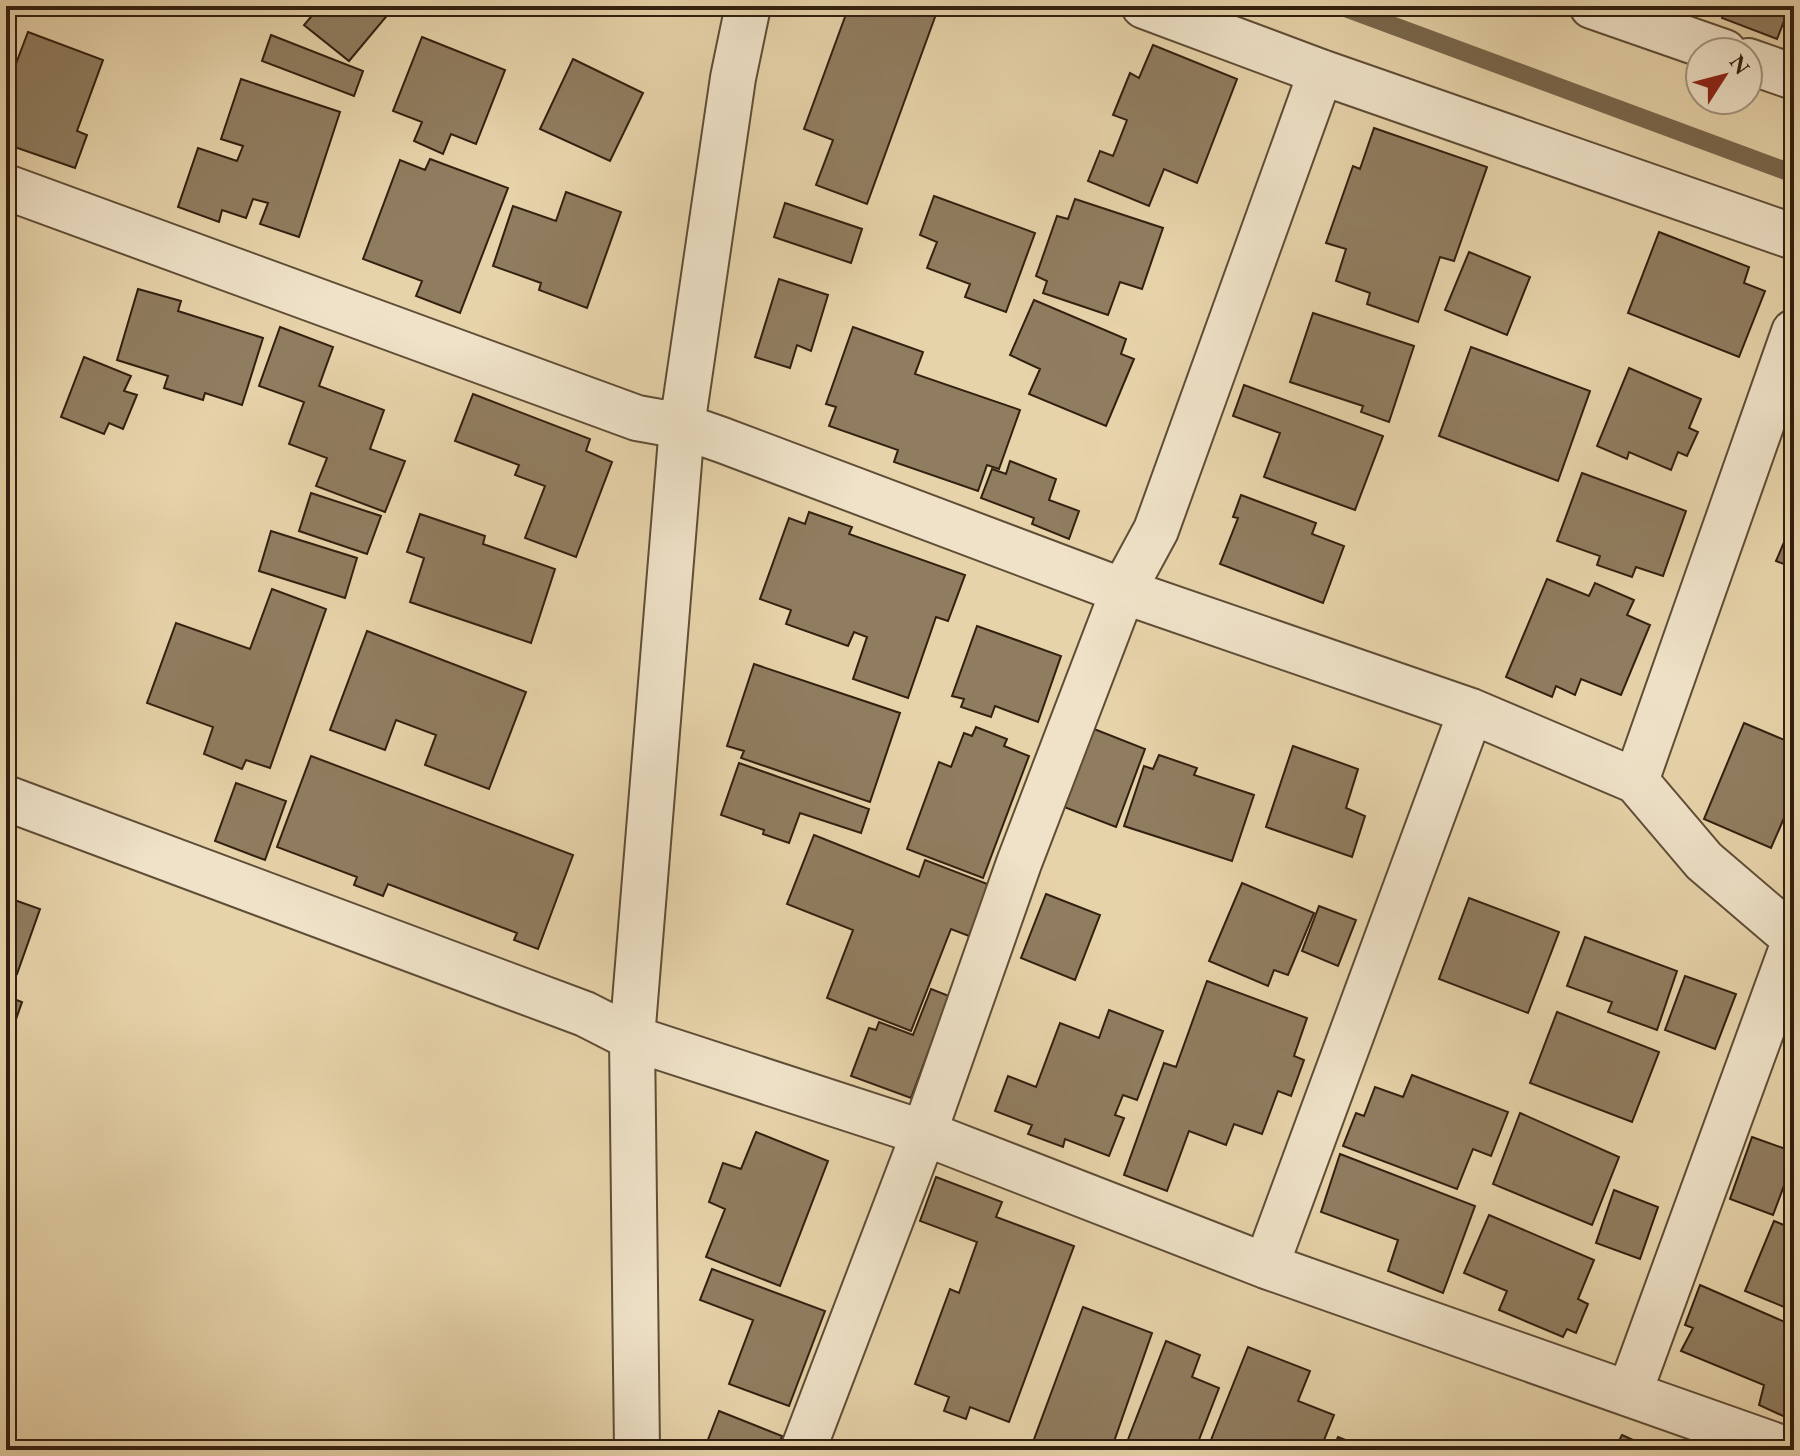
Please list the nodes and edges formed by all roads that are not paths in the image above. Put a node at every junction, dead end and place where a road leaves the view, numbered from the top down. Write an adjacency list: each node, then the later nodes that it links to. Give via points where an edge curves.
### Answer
1 (748, 6): 11 (street)
2 (1144, 6): 6 (street)
3 (1592, 6): 4 (street)
4 (1684, 38)
5 (1764, 67): 7 (street)
6 (1321, 72): 9 (street); 12 (street, via 1156,530)
7 (1794, 77)
8 (6, 187): 11 (street, via 637,418)
9 (1794, 237)
10 (1794, 332): 14 (street)
11 (682, 426): 12 (street); 17 (street)
12 (1123, 591): 13 (street); 18 (street)
13 (1471, 711): 14 (street); 19 (street)
14 (1636, 781): 16 (street, via 1704,861)
15 (6, 798): 17 (street, via 585,1014)
16 (1794, 940): 20 (street)
17 (632, 1038): 18 (street); 21 (street)
18 (924, 1133): 19 (street); 22 (street)
19 (1266, 1266): 20 (street)
20 (1629, 1394): 23 (street)
21 (637, 1450)
22 (803, 1450)
23 (1788, 1450)

